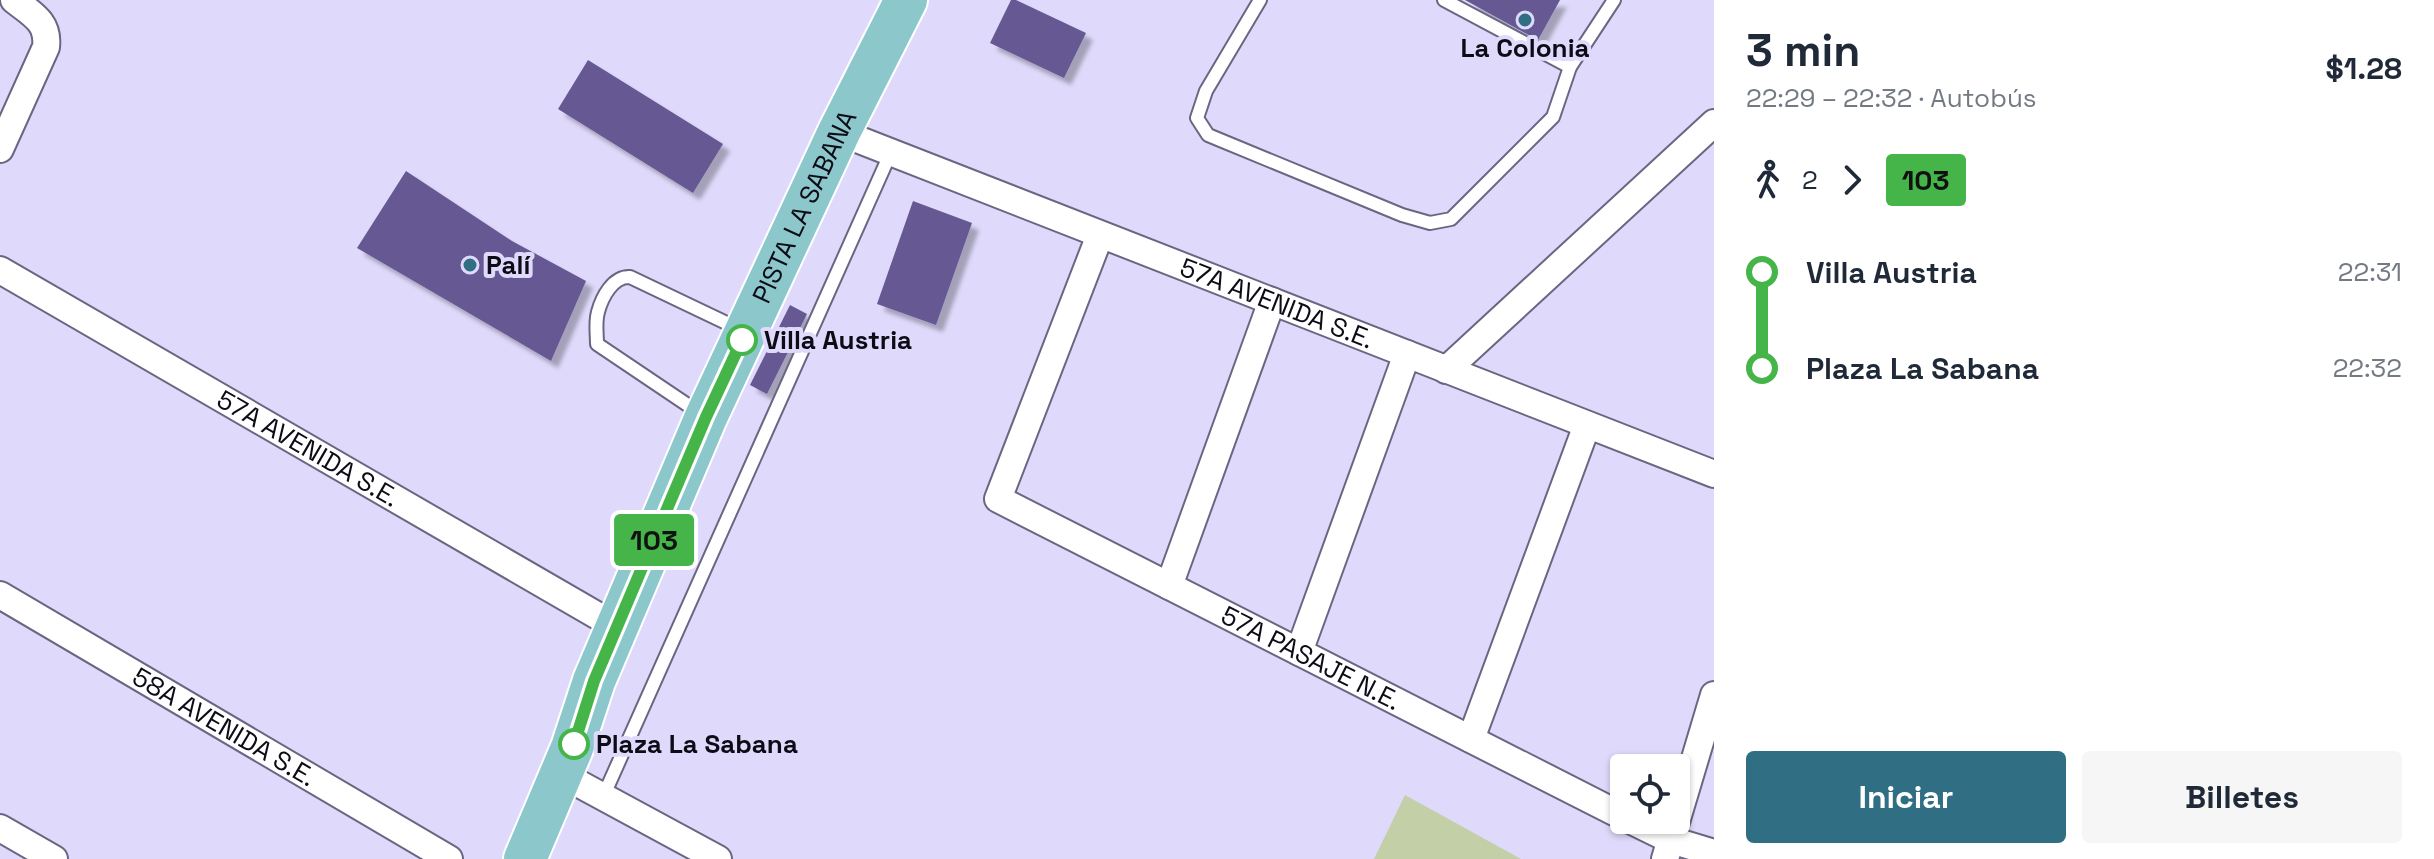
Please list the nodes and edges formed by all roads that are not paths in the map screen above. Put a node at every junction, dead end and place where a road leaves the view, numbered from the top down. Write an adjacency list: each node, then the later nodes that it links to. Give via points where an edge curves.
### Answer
1 (12, 0): 6 (street); 10 (street, via 41,20 47,37)
2 (906, 0): 9 (main road, PISTA LA SABANA)
3 (1260, 0): 7 (lane, via 1206,91 1197,118 1208,135 1430,223 1451,219 1553,117)
4 (1444, 0): 7 (lane)
5 (1614, 0): 7 (lane)
6 (0, 17)
7 (1570, 67)
8 (1714, 123): 17 (street)
9 (839, 132): 11 (street, 57A AVENIDA S.E.); 15 (main road, PISTA LA SABANA)
10 (0, 149)
11 (891, 152): 12 (street, 57A AVENIDA S.E.); 28 (lane)
12 (1100, 235): 14 (street, 57A AVENIDA S.E.); 21 (street, 57A PASAJE N.E., via 998,499)
13 (0, 270): 23 (street, 57A AVENIDA S.E.)
14 (1272, 301): 16 (street, 57A AVENIDA S.E.); 21 (street)
15 (745, 332): 18 (main road, PISTA LA SABANA); 18 (lane, via 630,277 615,280 598,310 597,344)
16 (1407, 354): 17 (street, 57A AVENIDA S.E.); 24 (street)
17 (1446, 370): 19 (street, 57A AVENIDA S.E.)
18 (706, 417): 23 (main road, PISTA LA SABANA)
19 (1587, 425): 20 (street, 57A AVENIDA S.E.); 26 (street)
20 (1714, 474)
21 (1169, 586): 24 (street, 57A PASAJE N.E.)
22 (0, 595): 35 (street, 58A AVENIDA S.E.)
23 (617, 627): 27 (main road, PISTA LA SABANA)
24 (1299, 652): 26 (street, 57A PASAJE N.E.)
25 (1714, 695): 32 (street)
26 (1471, 739): 29 (street, 57A PASAJE N.E.)
27 (561, 774): 28 (street); 36 (main road, PISTA LA SABANA)
28 (603, 797): 37 (street)
29 (1610, 810)
30 (0, 828): 34 (street)
31 (1648, 834): 32 (street)
32 (1668, 850): 33 (street)
33 (1714, 853)
34 (54, 859)
35 (449, 859)
36 (525, 859)
37 (718, 859)

